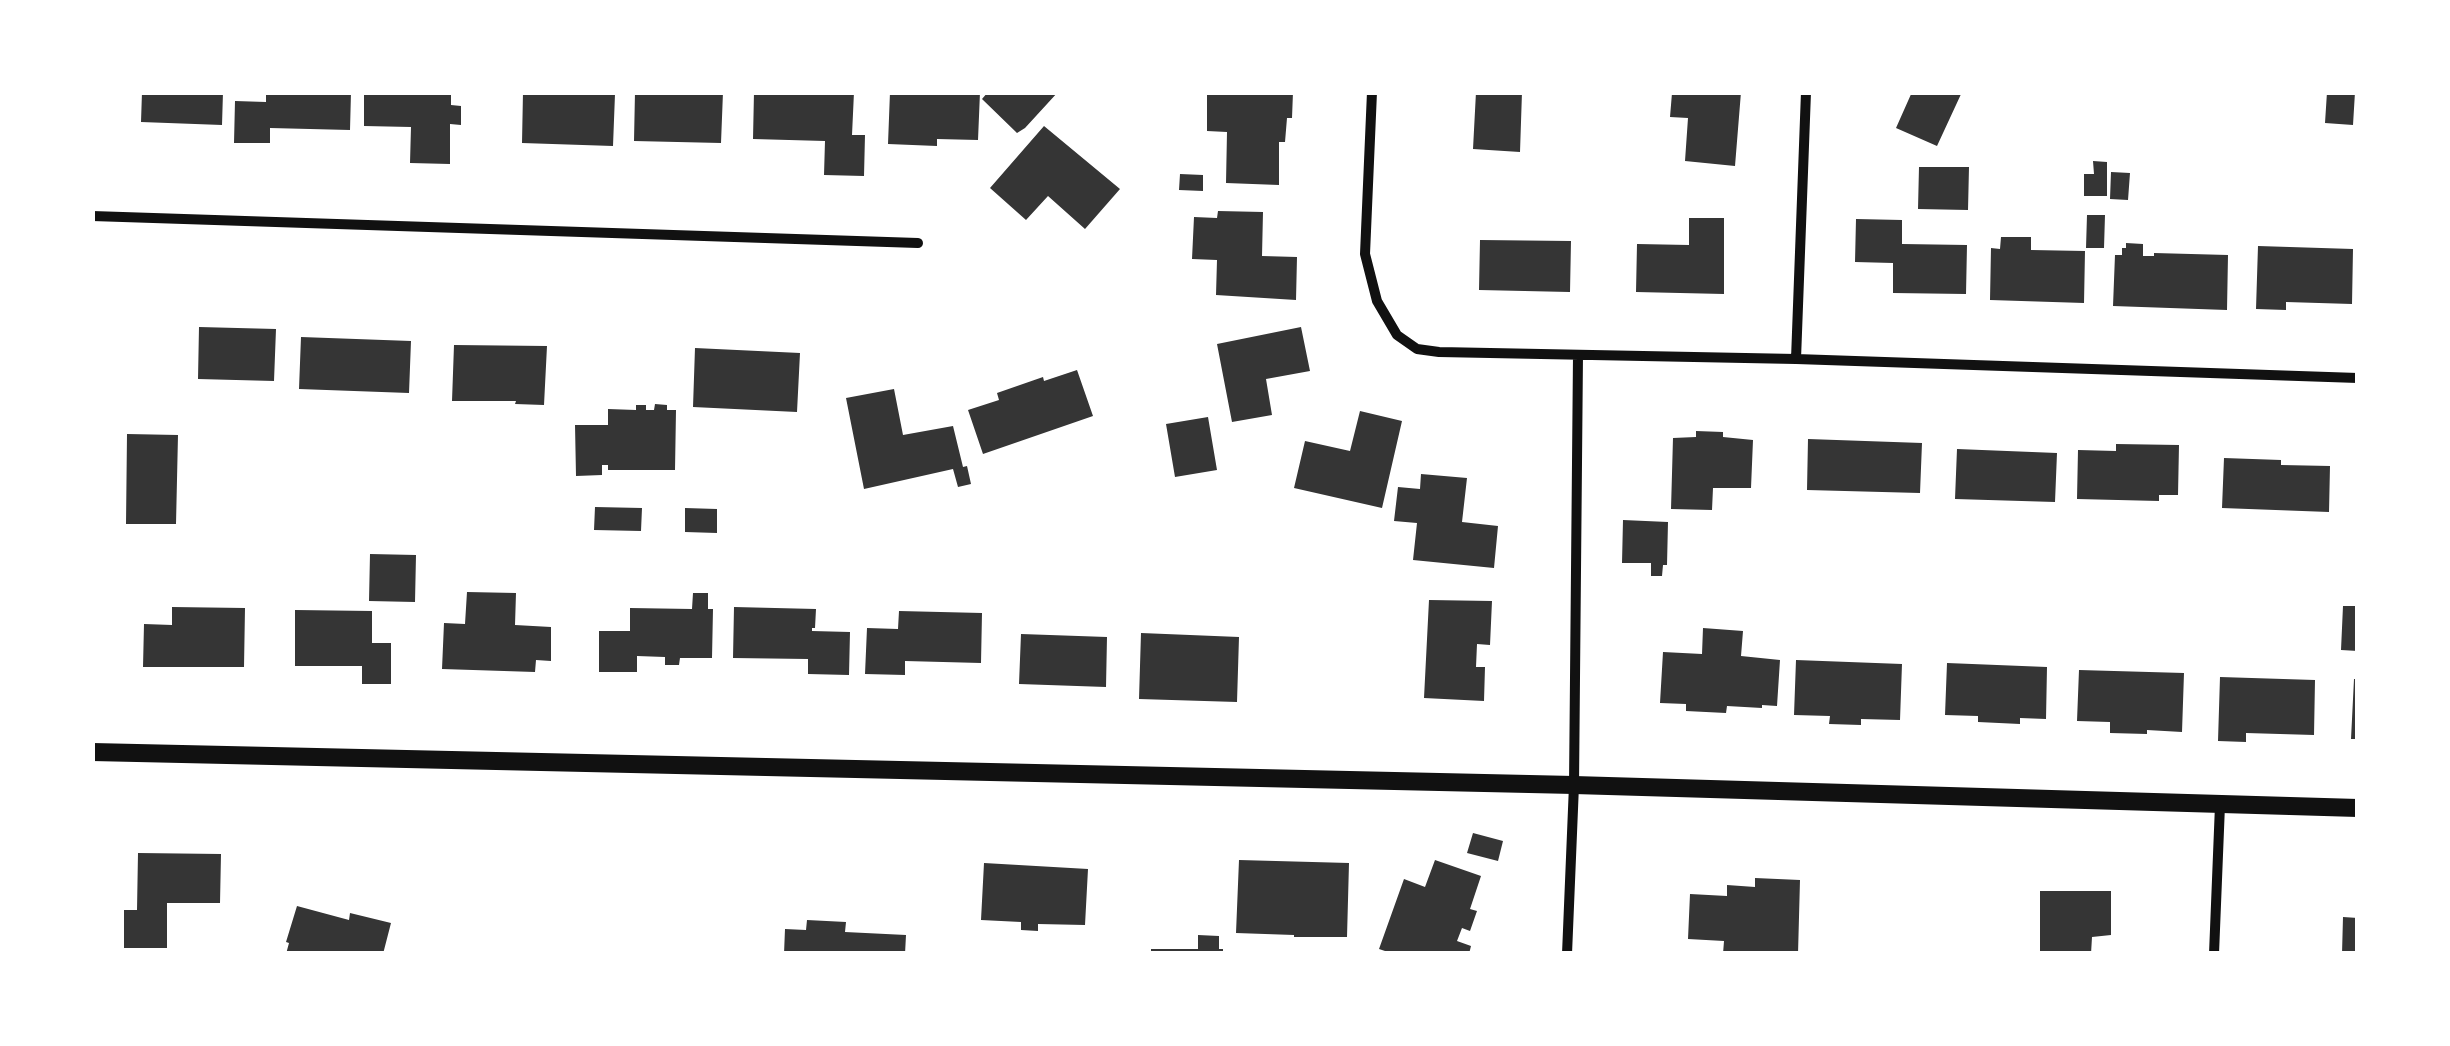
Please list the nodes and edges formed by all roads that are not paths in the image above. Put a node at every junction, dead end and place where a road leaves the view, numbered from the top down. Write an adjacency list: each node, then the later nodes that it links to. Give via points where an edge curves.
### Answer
1 (1372, 92): 5 (street, via 1365,254 1377,301 1397,335 1439,352)
2 (1806, 92): 6 (street)
3 (92, 216): 4 (street)
4 (918, 243)
5 (1578, 354): 6 (street); 9 (street)
6 (1796, 359): 7 (street)
7 (2358, 378)
8 (92, 752): 9 (street)
9 (1574, 785): 10 (street); 12 (street)
10 (2220, 805): 11 (street); 13 (street)
11 (2358, 808)
12 (1567, 954)
13 (2214, 954)

